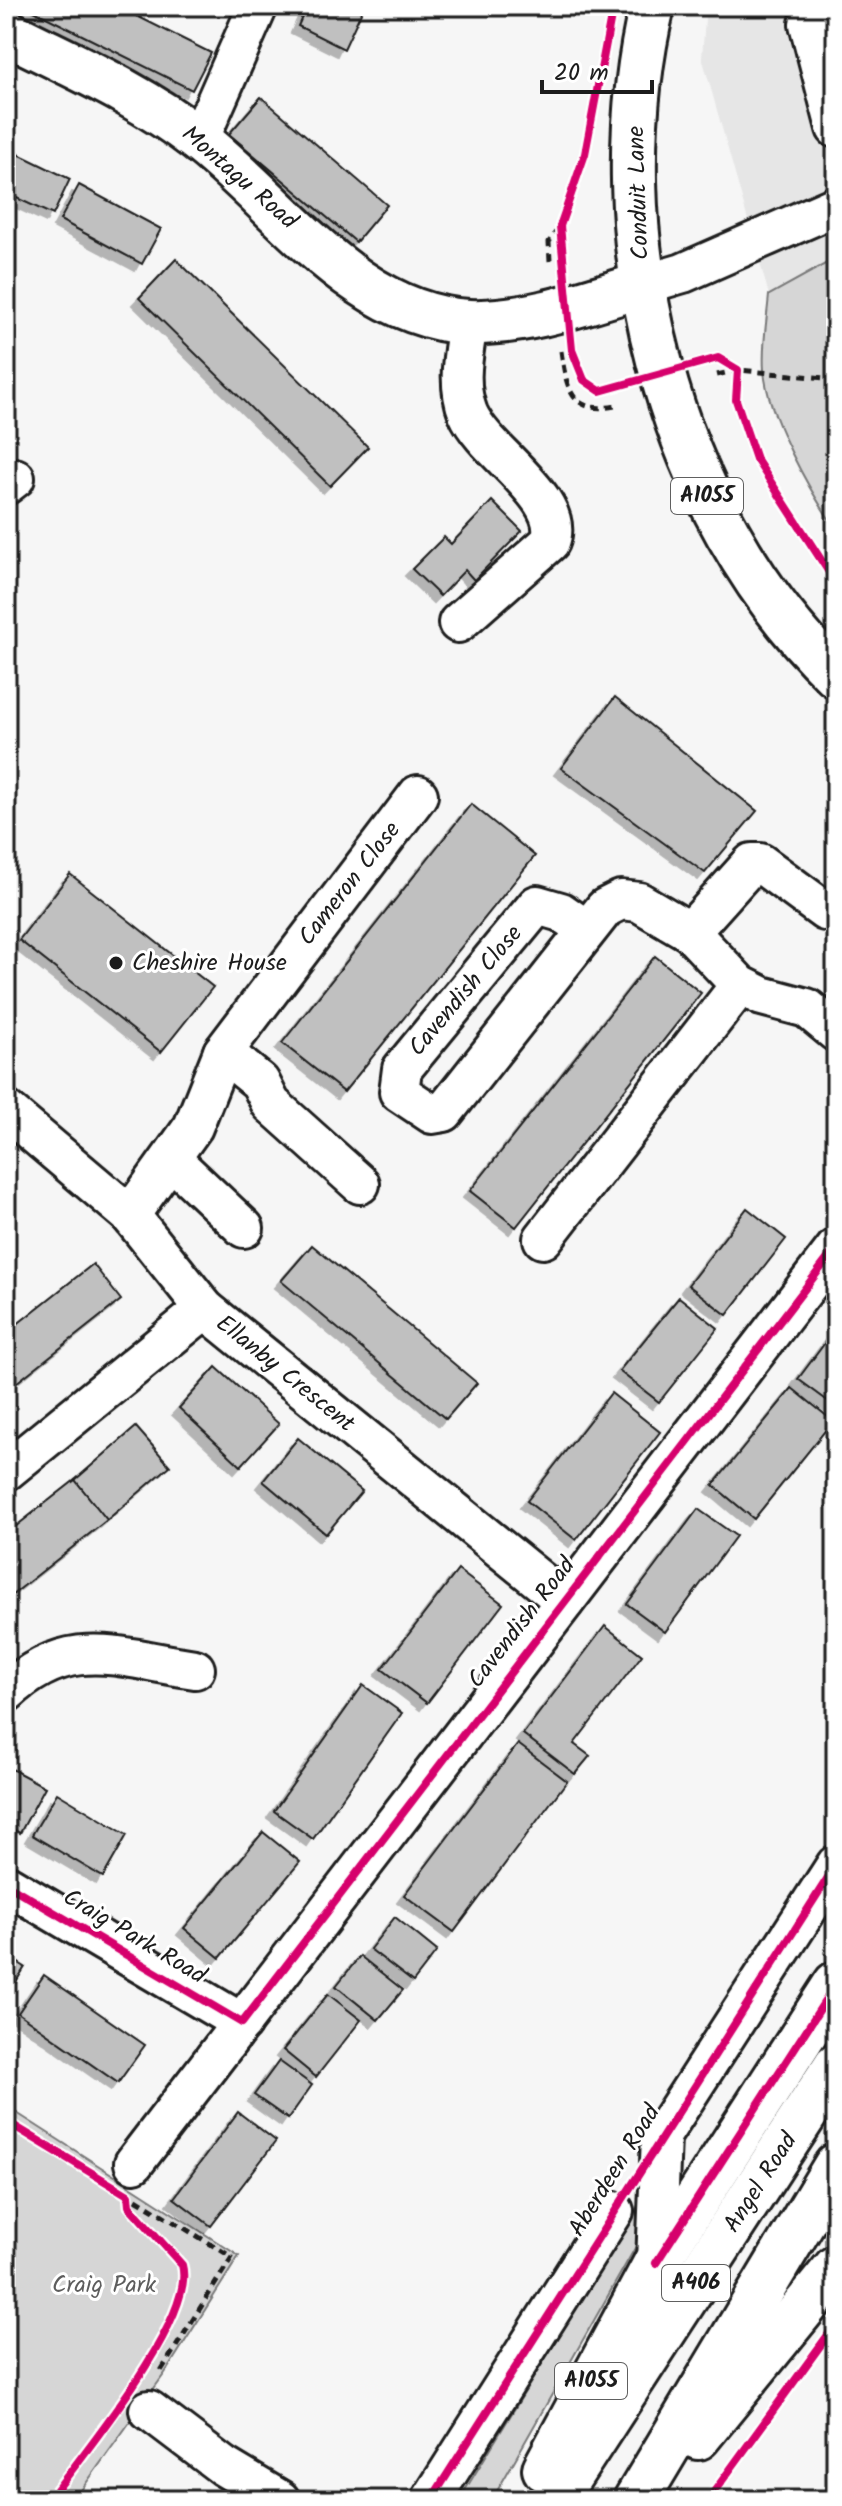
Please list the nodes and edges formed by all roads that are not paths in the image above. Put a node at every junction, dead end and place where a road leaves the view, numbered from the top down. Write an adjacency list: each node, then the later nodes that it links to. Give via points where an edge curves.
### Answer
1 (258, 6): 6 (street)
2 (652, 6): 8 (main road, Conduit Lane / A1055, via 636,108)
3 (814, 6): 5 (street, via 809,24)
4 (6, 32): 6 (main road, Montagu Road, via 142,100)
5 (836, 128)
6 (199, 140): 9 (main road, Montagu Road, via 374,292 416,313)
7 (836, 206): 8 (street, via 683,273)
8 (642, 285): 9 (main road, Montagu Road, via 539,313); 11 (main road, A1055, via 691,464 757,584)
9 (468, 322): 10 (street, via 460,376 469,415 482,438 545,502 554,532 550,542)
10 (458, 623)
11 (836, 675)
12 (418, 795): 18 (street, Cameron Close)
13 (825, 911): 15 (street, via 760,863 752,863)
14 (587, 930): 14 (street, Cavendish Close, via 561,912 537,905 402,1069 399,1092 432,1114 444,1112); 15 (street, Cavendish Close, via 605,908 621,900 639,902)
15 (690, 932): 16 (street, Cavendish Close)
16 (740, 985): 17 (street, Cavendish Close, via 807,1008); 24 (street)
17 (836, 1032)
18 (223, 1052): 20 (street, Cameron Close, via 193,1127); 21 (street, via 260,1082 271,1104)
19 (6, 1110): 22 (street)
20 (171, 1159): 22 (street, Cameron Close); 23 (street)
21 (360, 1184)
22 (130, 1215): 26 (street)
23 (244, 1228)
24 (543, 1239)
25 (836, 1248): 28 (street, Cavendish Road)
26 (205, 1309): 27 (street, Ellanby Crescent); 28 (street, Ellanby Crescent)
27 (6, 1471)
28 (565, 1601): 34 (street, Cavendish Road)
29 (195, 1669): 30 (street, via 85,1653 56,1658 29,1671)
30 (6, 1693)
31 (836, 1865): 39 (street, Aberdeen Road, via 661,2136)
32 (6, 1884): 34 (street, Craig Park Road)
33 (836, 1984): 39 (main road, A1055)
34 (242, 2023): 37 (street, Cavendish Road)
35 (836, 2066): 45 (main road, Angel Road / A406)
36 (836, 2166): 46 (main road, A406)
37 (131, 2179)
38 (614, 2211): 43 (street, Aberdeen Road)
39 (656, 2263): 44 (main road, A1055)
40 (836, 2268): 47 (main road)
41 (154, 2414): 42 (street, via 223,2466)
42 (280, 2500)
43 (431, 2500)
44 (529, 2500)
45 (554, 2500)
46 (636, 2500)
47 (645, 2500)

